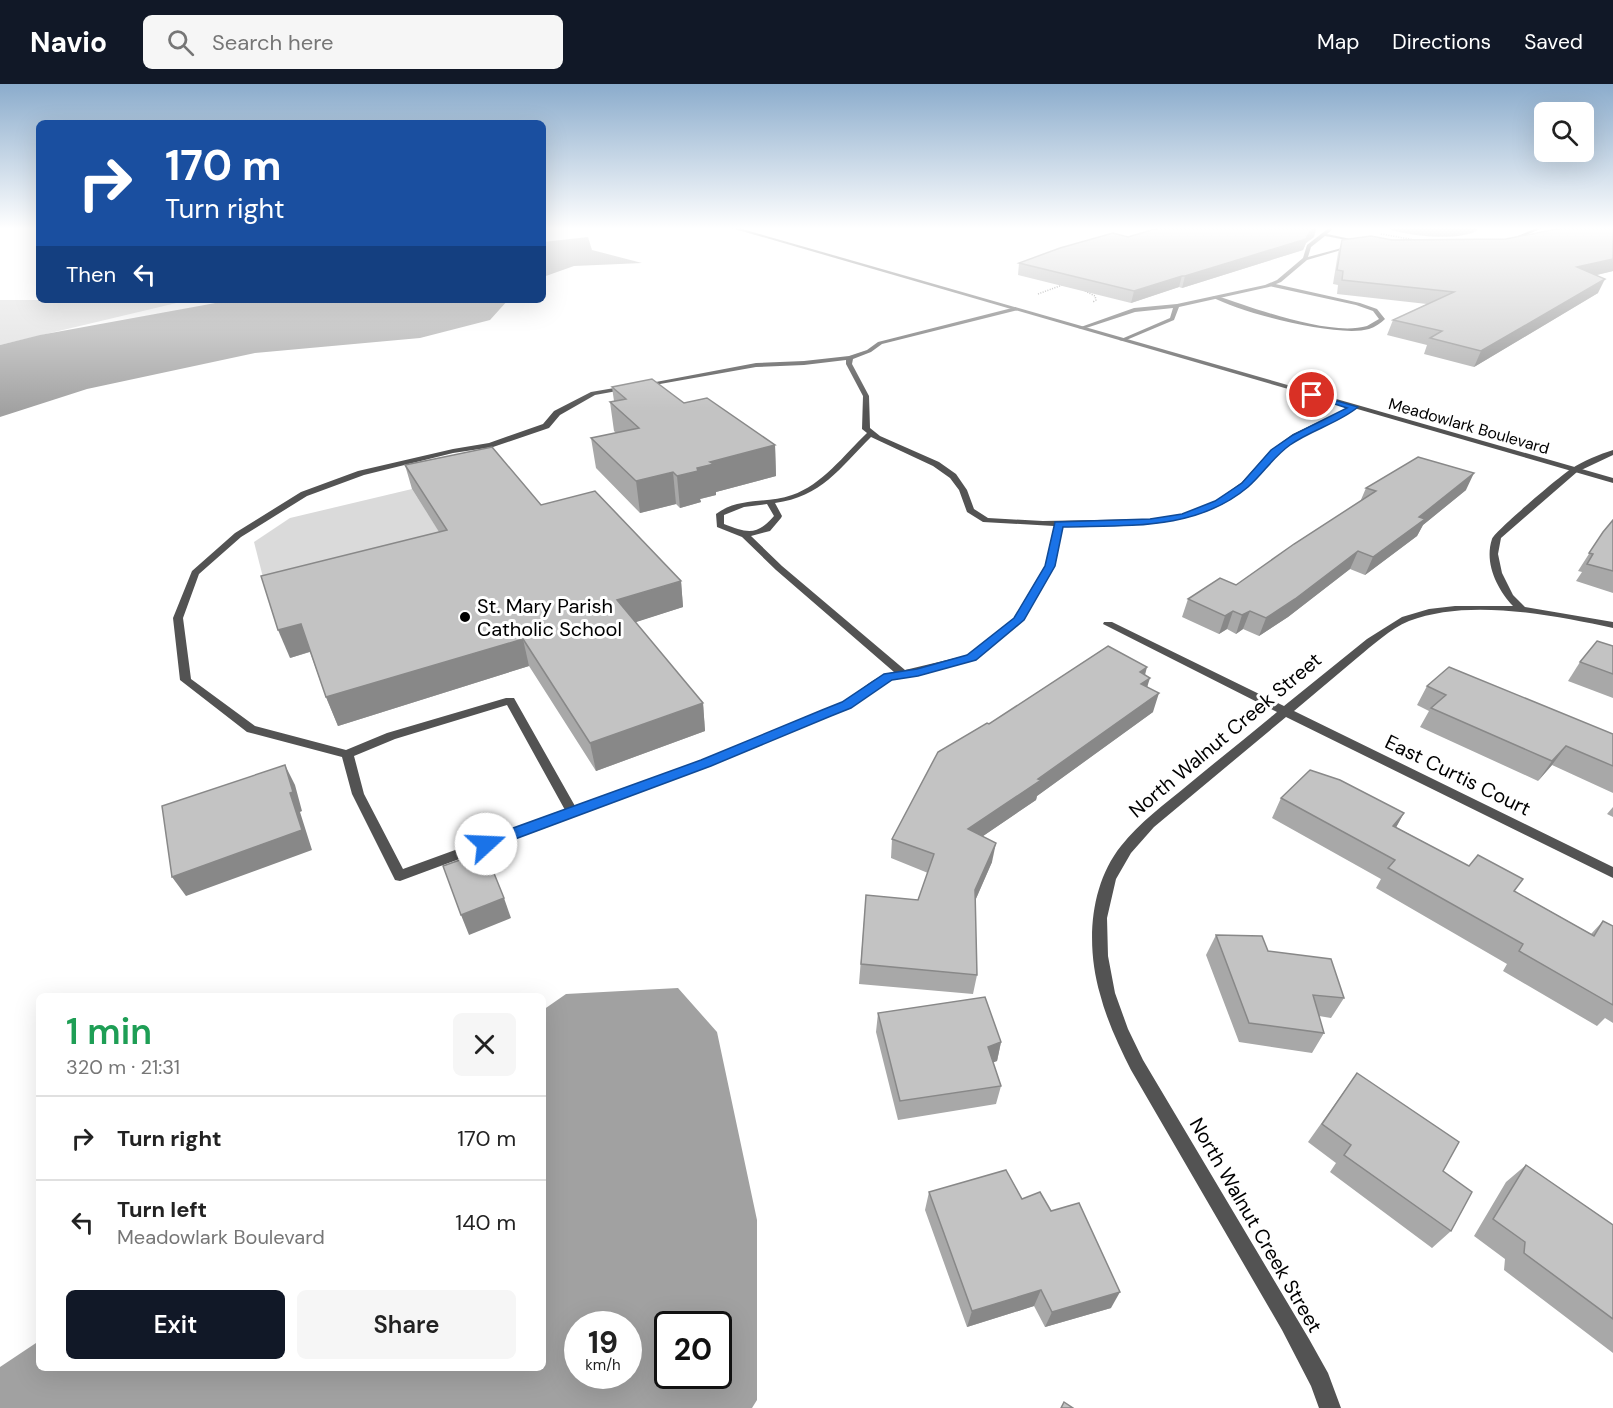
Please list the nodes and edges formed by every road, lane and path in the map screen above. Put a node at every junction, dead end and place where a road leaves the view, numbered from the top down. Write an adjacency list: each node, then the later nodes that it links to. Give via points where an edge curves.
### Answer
1 (945, 289): 10 (street, Meadowlark Boulevard)
2 (1050, 289): 7 (path, via 1040,292)
3 (1083, 289): 8 (path, via 1096,300)
4 (1253, 289): 6 (street)
5 (1288, 289): 6 (street, via 1358,304 1375,310 1382,319 1369,328 1334,328 1302,323)
6 (1215, 297): 9 (street)
7 (1041, 298)
8 (1086, 304)
9 (1177, 306): 11 (street, via 1134,310); 12 (street, via 1172,320)
10 (1016, 309): 11 (street, Meadowlark Boulevard); 13 (street, via 880,342)
11 (1081, 328): 12 (street, Meadowlark Boulevard)
12 (1122, 340): 14 (street, Meadowlark Boulevard)
13 (850, 358): 15 (street, via 849,364 866,396 865,421); 27 (street, via 756,364 593,393 557,412 546,426 490,445 361,473 304,494 238,535 195,573 178,618 186,680 251,729)
14 (1354, 407): 17 (street, Meadowlark Boulevard); 20 (street, via 1296,436 1274,452 1245,484 1202,511 1150,522)
15 (870, 434): 19 (street, via 817,486 793,498); 20 (street, via 936,464 953,476 970,510 978,516 998,522)
16 (1613, 452): 17 (street)
17 (1574, 470): 18 (street, Meadowlark Boulevard); 22 (street, via 1497,537 1493,554 1497,573)
18 (1613, 481)
19 (770, 501): 21 (street, via 778,516 767,529); 21 (street, via 742,505 720,514 720,525)
20 (1059, 524): 25 (street, via 1050,566 1018,620 972,657)
21 (745, 535): 25 (street)
22 (1521, 609): 24 (street, North Walnut Creek Street); 26 (street, North Walnut Creek Street, via 1441,611 1393,625)
23 (1108, 624): 26 (street, East Curtis Court)
24 (1613, 625)
25 (903, 674): 28 (street, via 888,676 846,705 803,723)
26 (1285, 711): 29 (street, East Curtis Court); 30 (street, North Walnut Creek Street, via 1149,824 1126,848 1110,878 1100,932 1109,1006 1125,1042 1288,1321)
27 (347, 754): 28 (street, via 391,736 510,700); 28 (street, via 358,794 400,876)
28 (572, 812)
29 (1613, 873)
30 (1330, 1408)

